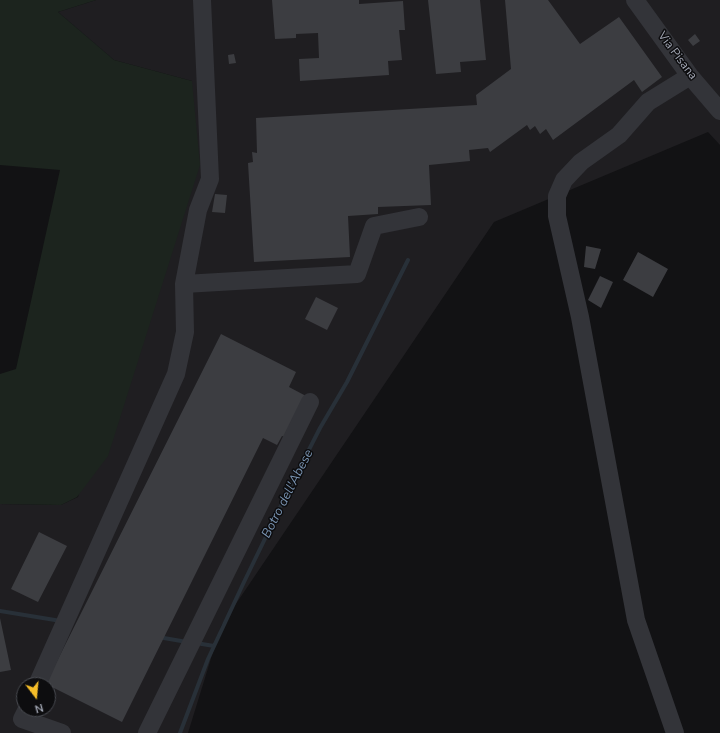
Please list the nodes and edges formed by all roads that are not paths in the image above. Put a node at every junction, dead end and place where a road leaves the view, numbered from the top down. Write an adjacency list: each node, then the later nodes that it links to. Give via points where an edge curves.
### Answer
1 (202, 0): 6 (street, via 210,179 198,210)
2 (635, 0): 3 (street, Via Pisana)
3 (690, 76): 4 (street, Via Pisana); 12 (street, via 648,102 619,135 581,162 564,180 557,196 557,216 580,317 636,620)
4 (720, 111)
5 (419, 217): 6 (street, via 374,226 357,274)
6 (184, 284): 8 (street, via 185,332 176,374)
7 (310, 402): 11 (street)
8 (41, 677)
9 (23, 717): 10 (street, via 22,719)
10 (62, 733)
11 (147, 733)
12 (675, 733)

